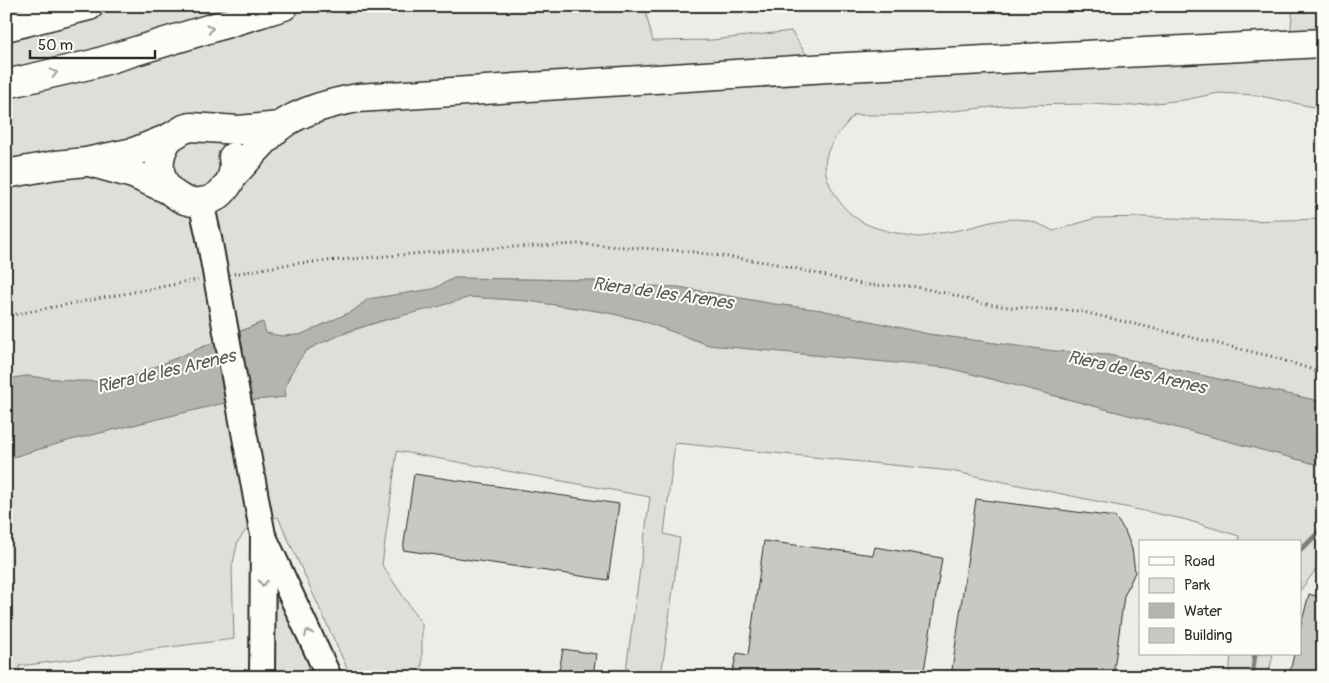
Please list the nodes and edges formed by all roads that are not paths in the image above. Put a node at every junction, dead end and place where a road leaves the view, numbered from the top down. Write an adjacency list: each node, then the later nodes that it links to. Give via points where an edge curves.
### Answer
1 (89, 6): 3 (main road)
2 (284, 6): 5 (main road, one-way to 2, via 93,64)
3 (6, 27)
4 (1323, 43): 6 (main road, via 399,94 332,103)
5 (6, 84)
6 (280, 126): 7 (main road); 11 (main road)
7 (208, 129): 8 (main road, via 191,127); 11 (main road, via 221,136 232,152)
8 (169, 138): 9 (main road, via 134,152); 12 (main road, via 161,152 159,167)
9 (86, 162): 10 (main road); 12 (main road, via 133,174)
10 (6, 174)
11 (234, 174): 13 (main road, via 215,198)
12 (169, 190): 13 (main road, via 181,199)
13 (201, 202): 14 (street, bridge)
14 (263, 534): 15 (street, one-way to 15); 16 (street, one-way to 14)
15 (262, 677)
16 (329, 677)

